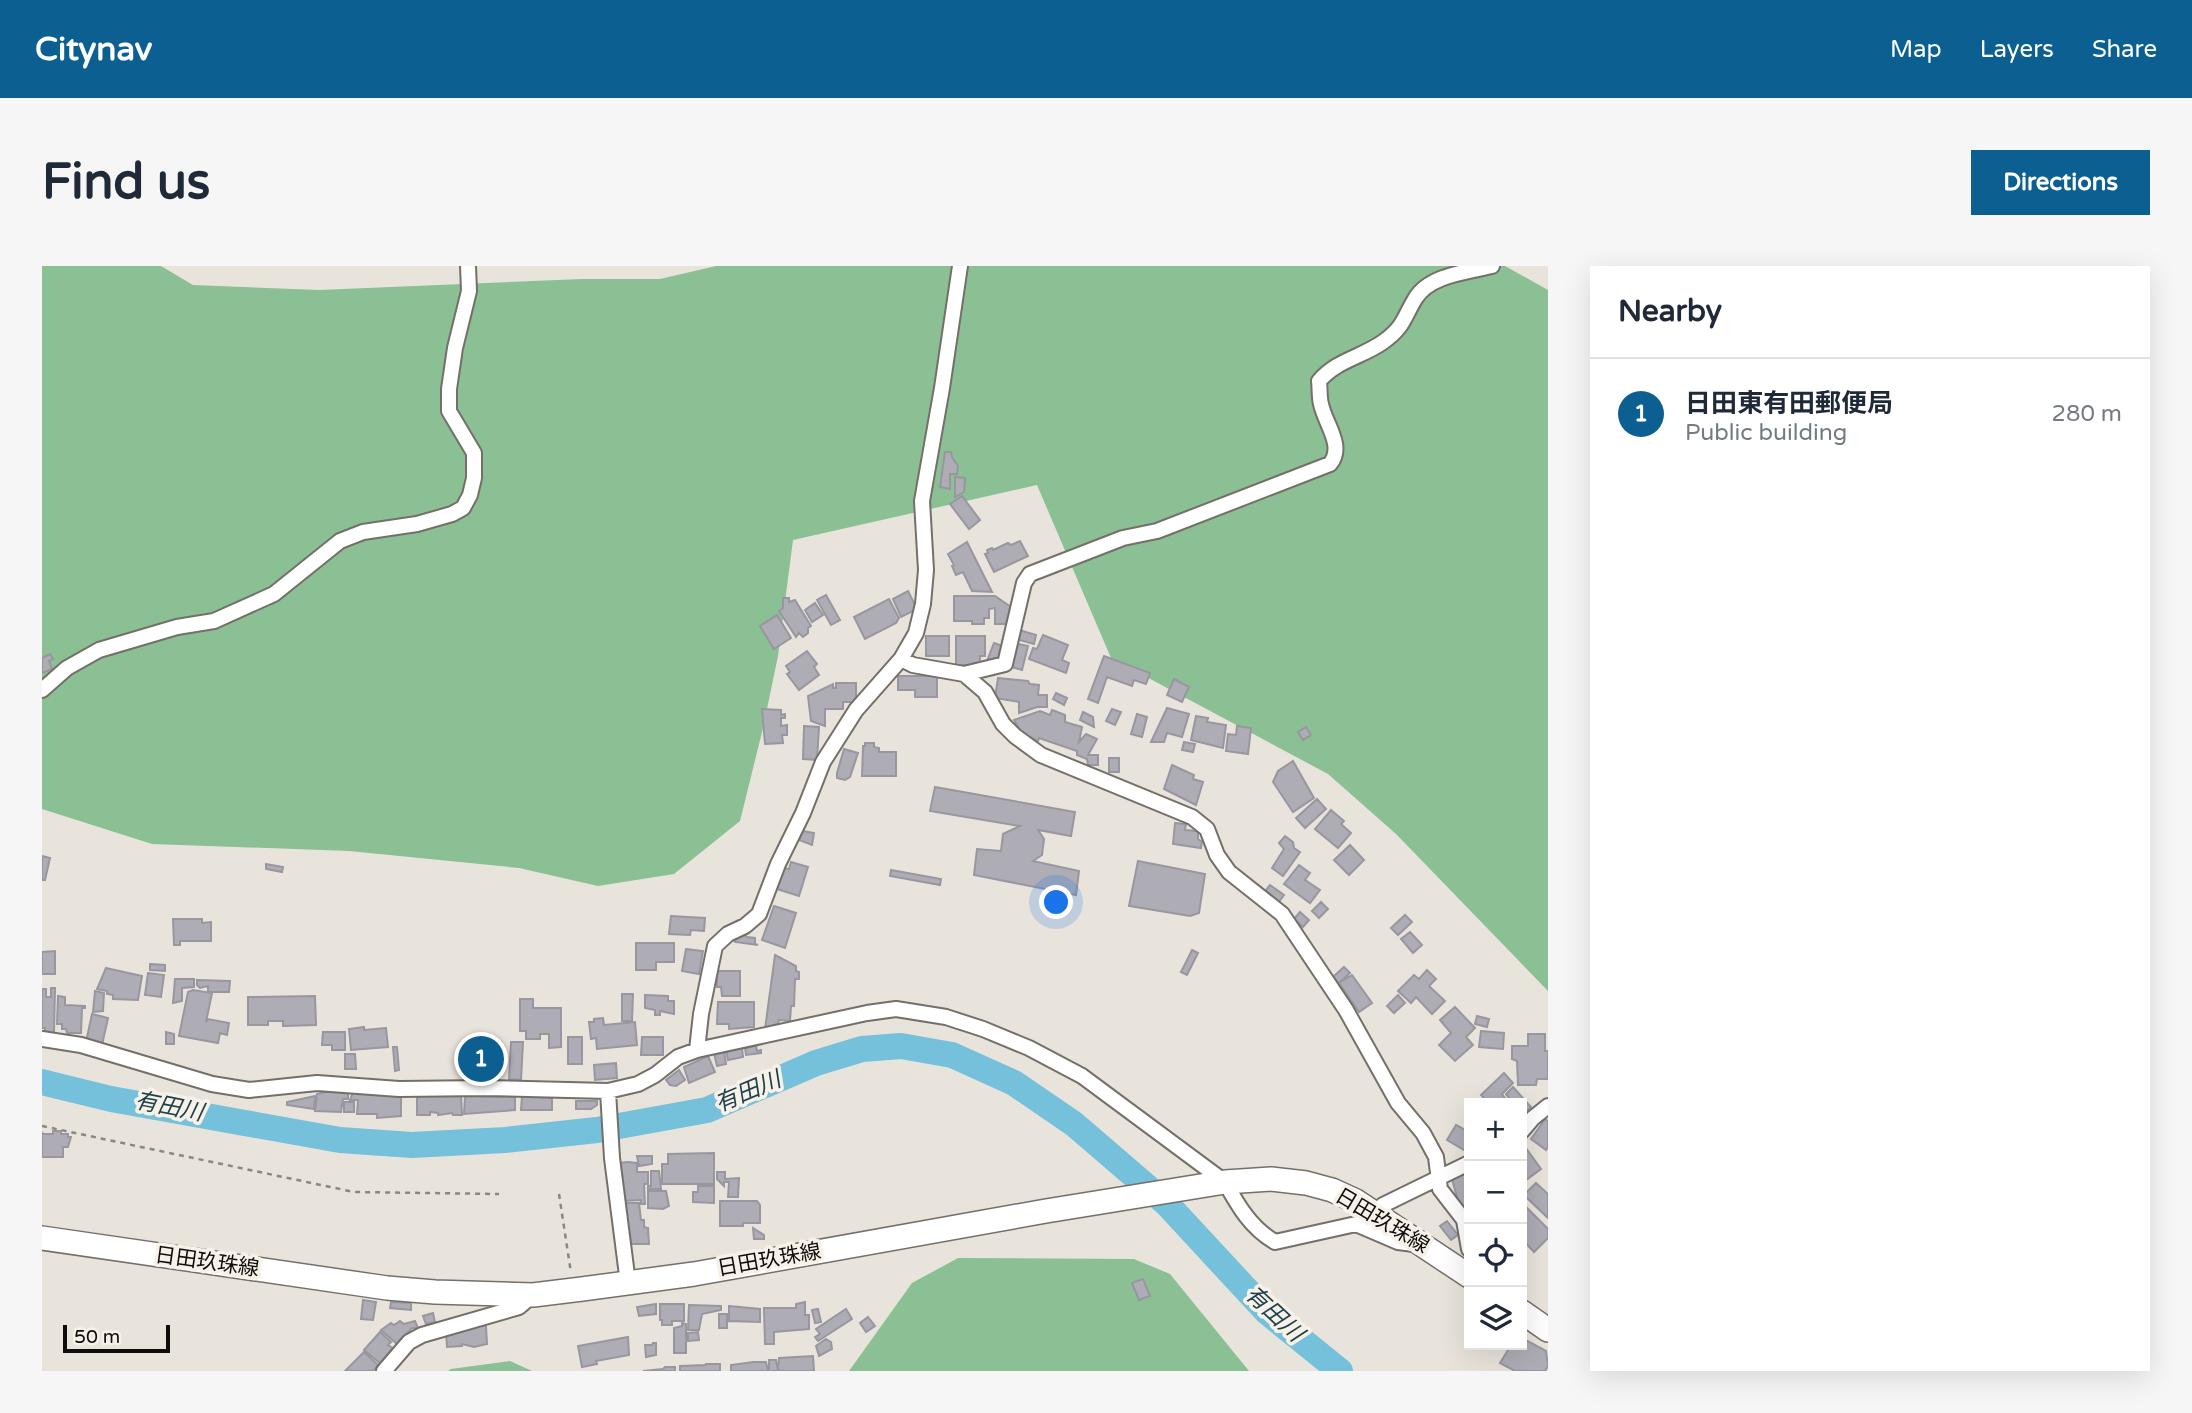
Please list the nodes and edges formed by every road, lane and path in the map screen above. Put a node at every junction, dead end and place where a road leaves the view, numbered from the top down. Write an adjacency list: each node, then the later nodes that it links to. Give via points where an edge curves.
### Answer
1 (468, 266): 6 (street, via 469,291 449,389 449,411 474,453 474,478 463,508 340,541 274,594 214,621 99,650 67,668)
2 (960, 266): 4 (street, via 922,501 923,604 916,632)
3 (1492, 266): 5 (street, via 1425,288 1395,332 1381,344 1337,365 1319,381 1321,404 1335,441 1335,458 1330,464 1030,574 1005,664)
4 (901, 659): 5 (street); 8 (street, via 856,710 823,762 759,914 715,946)
5 (964, 674): 14 (street, via 985,692 1014,736 1041,755 1192,817 1207,829 1229,872 1293,928 1398,1103 1423,1133 1436,1157)
6 (42, 690)
7 (42, 1039): 9 (street, via 81,1045 212,1084 249,1090 317,1083)
8 (697, 1050): 9 (street, via 638,1084); 15 (street, via 896,1009 946,1017 1029,1048 1082,1076)
9 (608, 1091): 23 (street)
10 (1548, 1106): 11 (street)
11 (1527, 1125)
12 (42, 1126): 16 (path, via 354,1192)
13 (1464, 1165): 14 (street)
14 (1438, 1177): 18 (street); 19 (street, via 1440,1189)
15 (1217, 1184): 18 (main road, 日田玖珠線, via 1270,1179 1306,1183); 21 (street, via 1261,1234 1275,1242 1356,1224 1398,1242); 23 (main road, 日田玖珠線)
16 (499, 1194)
17 (559, 1194): 24 (path)
18 (1376, 1212): 21 (main road, 日田玖珠線)
19 (1465, 1224)
20 (42, 1238): 25 (main road, 日田玖珠線, via 387,1288)
21 (1422, 1245): 22 (main road, 日田玖珠線)
22 (1464, 1273)
23 (628, 1283): 24 (main road, 日田玖珠線)
24 (573, 1290): 25 (main road, 日田玖珠線)
25 (533, 1294): 28 (street, via 519,1307 422,1335 409,1342)
26 (1527, 1315): 27 (main road)
27 (1548, 1330)
28 (384, 1371)

